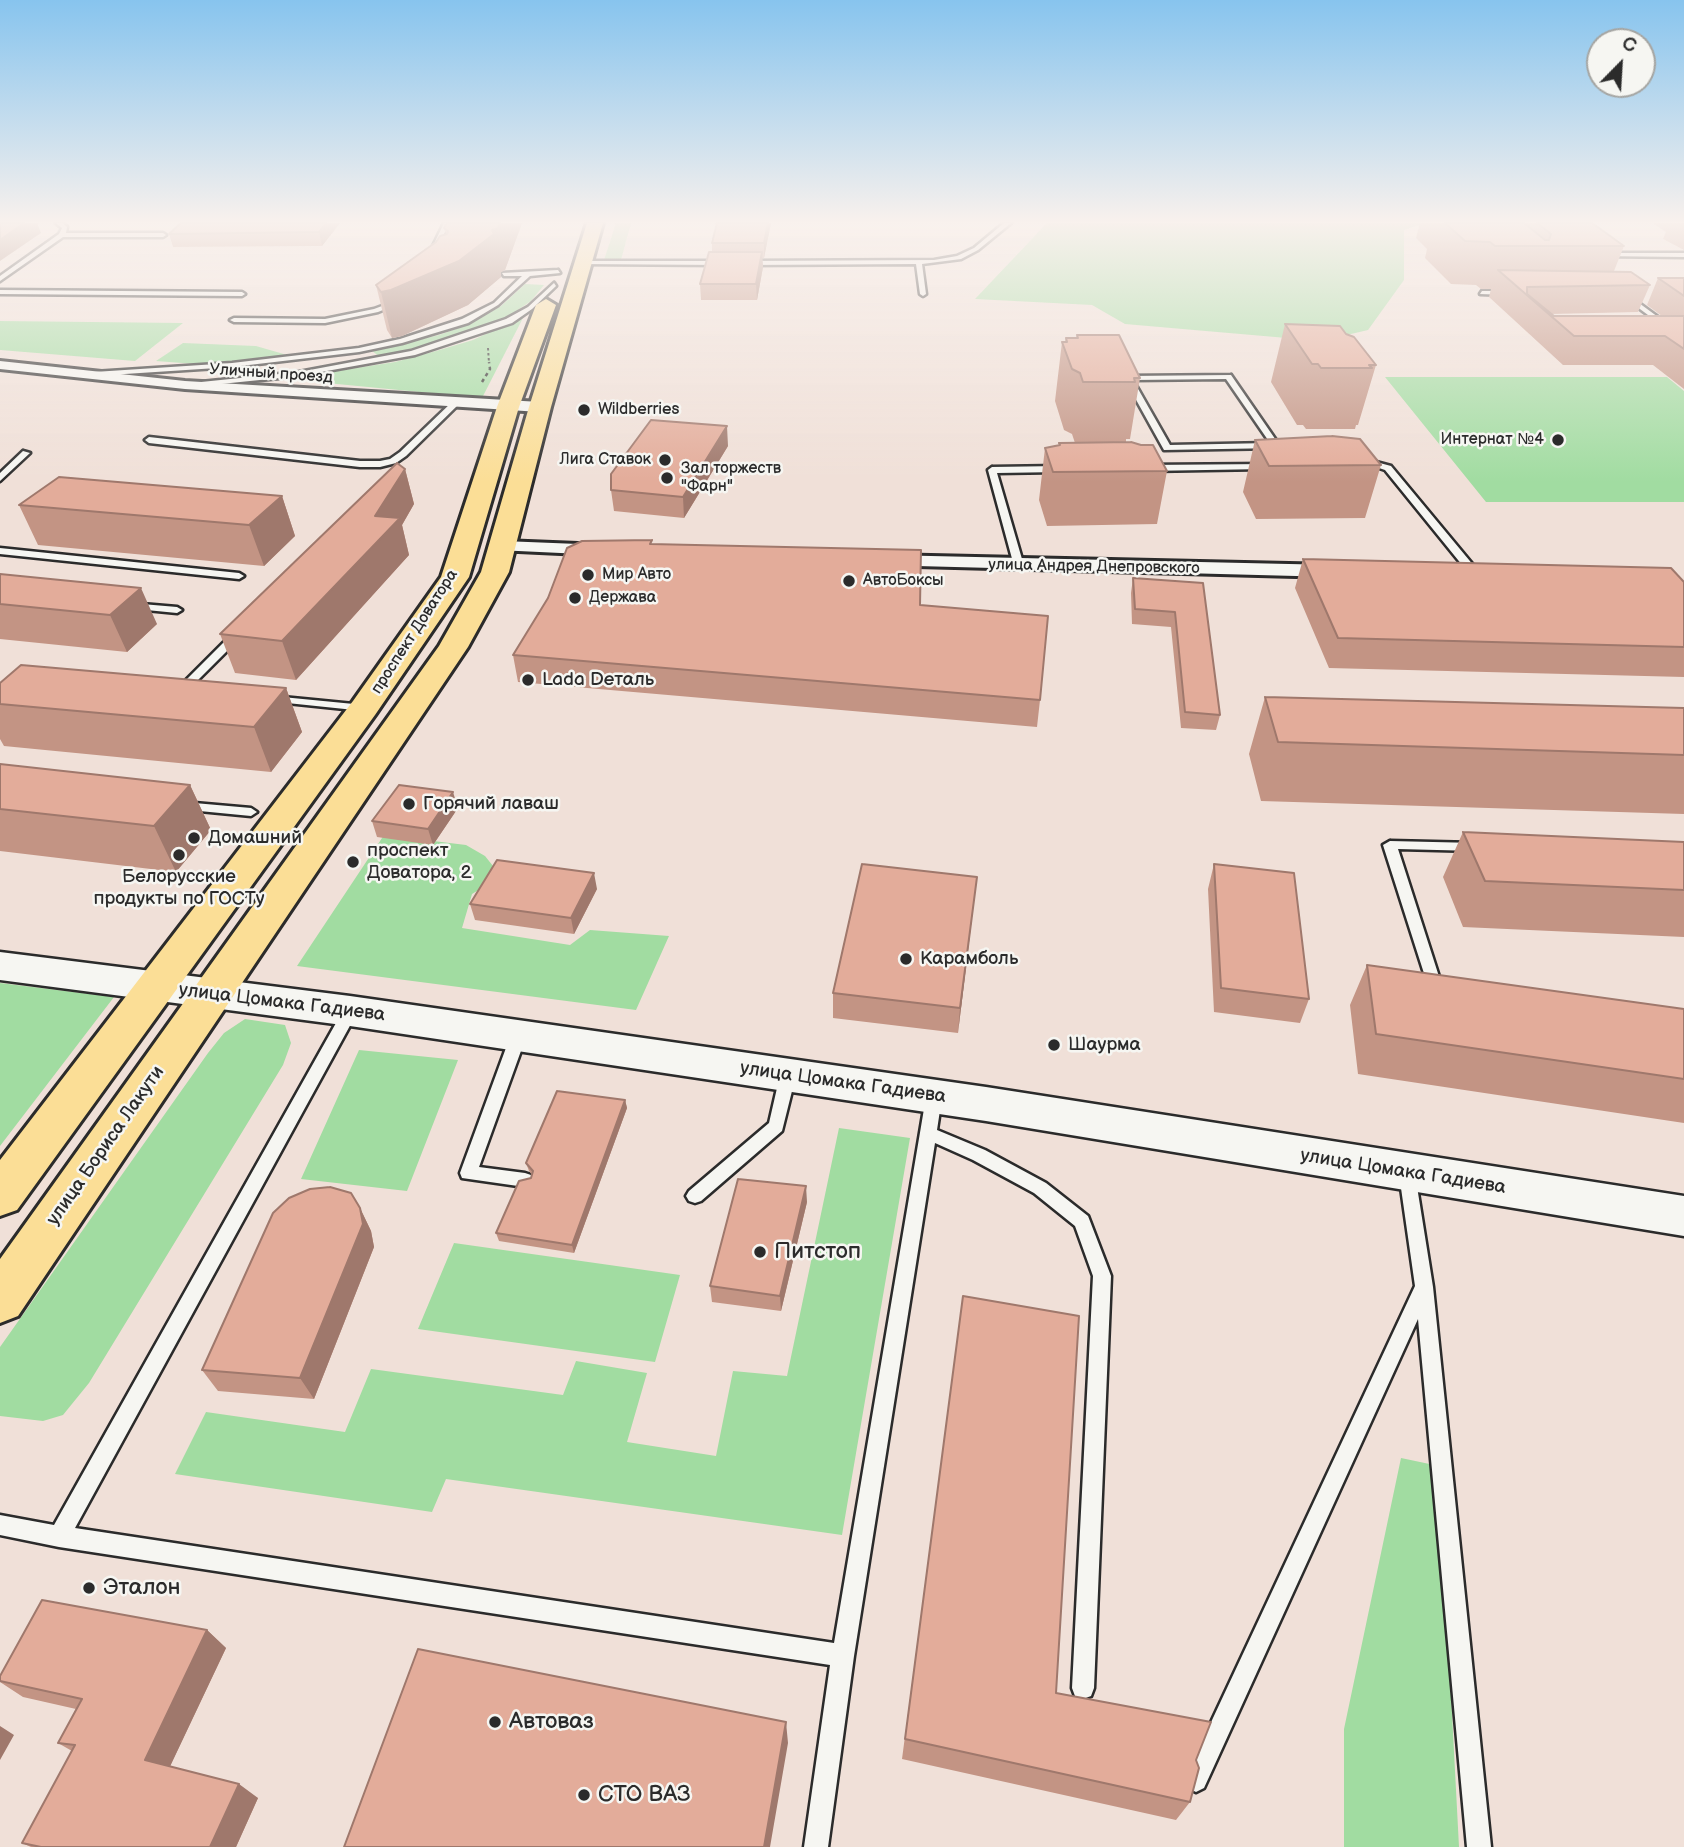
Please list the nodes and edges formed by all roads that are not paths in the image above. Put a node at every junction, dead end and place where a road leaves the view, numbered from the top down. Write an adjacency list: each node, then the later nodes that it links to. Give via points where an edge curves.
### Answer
1 (382, 309): 9 (lane, via 325,321)
2 (485, 309): 13 (lane, via 465,321 359,350 232,365)
3 (527, 309): 14 (lane, via 509,321 412,353 299,374)
4 (543, 309): 16 (main road, проспект Доватора)
5 (552, 309): 17 (main road, проспект Доватора)
6 (1644, 309): 8 (lane)
7 (1641, 317): 8 (lane)
8 (1654, 317): 11 (lane)
9 (234, 320)
10 (1670, 339): 11 (lane)
11 (1684, 339)
12 (0, 365): 13 (street, Уличный проезд)
13 (81, 375): 14 (street, Уличный проезд)
14 (185, 385): 15 (street, Уличный проезд)
15 (455, 404): 16 (street, Уличный проезд); 18 (lane, via 403,454 380,464)
16 (508, 407): 17 (street, Уличный проезд); 43 (main road, проспект Доватора, via 455,577)
17 (540, 407): 27 (main road, проспект Доватора)
18 (149, 440)
19 (1276, 446): 19 (lane, via 1167,448 1128,379 1228,377); 20 (lane)
20 (1289, 448)
21 (26, 453): 26 (lane)
22 (1355, 457): 34 (lane, via 1388,468)
23 (1272, 466): 24 (lane)
24 (1132, 468)
25 (1076, 469): 31 (lane, via 992,470)
26 (0, 478)
27 (503, 546): 28 (street); 50 (main road, проспект Доватора, via 495,572 453,647)
28 (615, 550)
29 (0, 551): 35 (lane)
30 (866, 560): 31 (street, улица Андрея Днепровского)
31 (1019, 566): 32 (street, улица Андрея Днепровского)
32 (1350, 572)
33 (1448, 574): 34 (street)
34 (1482, 575)
35 (239, 576)
36 (123, 606): 37 (lane)
37 (177, 610)
38 (247, 625): 40 (lane)
39 (168, 689): 40 (lane)
40 (180, 690): 41 (lane)
41 (194, 691)
42 (262, 698): 43 (lane)
43 (364, 708): 48 (main road, проспект Доватора)
44 (167, 804): 45 (lane)
45 (251, 812)
46 (1497, 848): 49 (lane, via 1390,845 1435,989)
47 (0, 966): 48 (main road, улица Цомака Гадиева)
48 (156, 987): 50 (main road, улица Цомака Гадиева); 57 (main road)
49 (1449, 990)
50 (211, 993): 51 (main road, улица Цомака Гадиева); 61 (main road, улица Бориса Лакути)
51 (350, 1010): 52 (main road, улица Цомака Гадиева); 63 (lane)
52 (518, 1037): 53 (main road, улица Цомака Гадиева); 56 (lane, via 468,1173)
53 (788, 1075): 54 (main road, улица Цомака Гадиева); 58 (lane, via 776,1126)
54 (931, 1115): 55 (main road, улица Цомака Гадиева); 64 (lane); 65 (lane, via 979,1155 1040,1188 1082,1221 1102,1276)
55 (1406, 1172): 59 (main road, улица Цомака Гадиева); 60 (lane)
56 (525, 1180)
57 (0, 1196)
58 (695, 1196)
59 (1684, 1216)
60 (1424, 1287): 66 (lane); 68 (lane)
61 (0, 1300)
62 (0, 1525): 63 (lane)
63 (59, 1536): 64 (lane)
64 (843, 1656): 67 (lane)
65 (1083, 1688)
66 (1196, 1780)
67 (816, 1847)
68 (1479, 1847)

